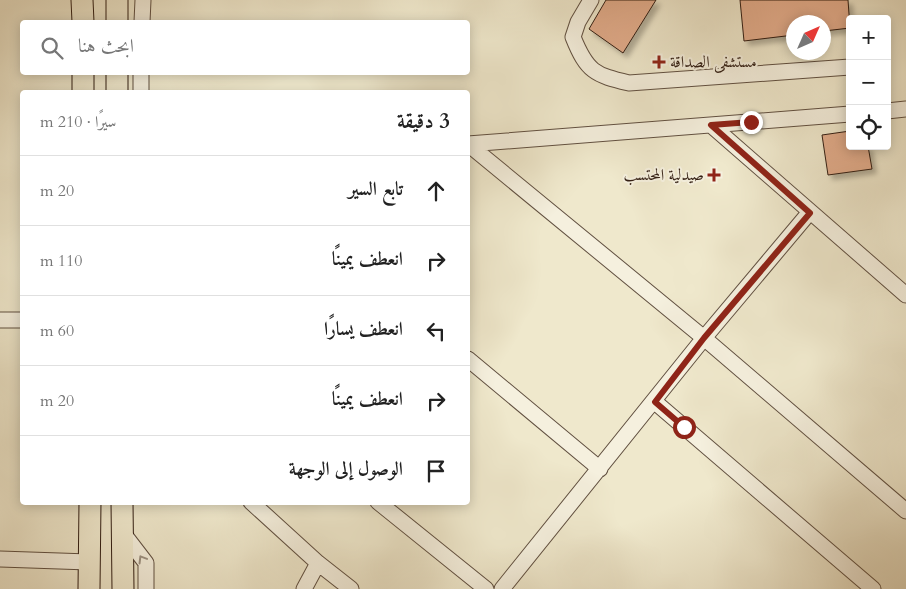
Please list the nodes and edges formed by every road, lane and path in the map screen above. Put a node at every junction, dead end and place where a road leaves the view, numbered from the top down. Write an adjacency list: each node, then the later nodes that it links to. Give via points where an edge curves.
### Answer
1 (82, 0): 5 (highway)
2 (117, 0): 6 (highway)
3 (142, 0): 7 (street)
4 (591, 0): 8 (street, via 573,38 581,57 599,76 629,83)
5 (83, 20)
6 (117, 20)
7 (142, 20)
8 (846, 67)
9 (83, 75): 12 (highway)
10 (117, 75): 13 (highway)
11 (141, 75): 14 (street)
12 (83, 90)
13 (117, 90)
14 (140, 90)
15 (891, 107): 16 (street)
16 (906, 109)
17 (846, 114): 18 (street)
18 (711, 125): 19 (street); 21 (street)
19 (470, 144)
20 (470, 146): 25 (street)
21 (810, 213): 22 (street); 25 (street)
22 (906, 295)
23 (0, 320): 24 (street)
24 (20, 320)
25 (704, 338): 27 (street); 33 (street)
26 (470, 361): 28 (street)
27 (655, 402): 28 (street); 45 (street)
28 (600, 469): 44 (street)
29 (90, 505): 36 (highway)
30 (122, 505): 34 (highway)
31 (255, 505): 37 (street)
32 (382, 505): 43 (street)
33 (906, 511)
34 (123, 533): 39 (highway); 40 (street, one-way to 34, via 146,562)
35 (0, 559): 36 (street)
36 (89, 562): 38 (highway)
37 (318, 563): 41 (street); 42 (street)
38 (89, 589)
39 (123, 589)
40 (146, 589)
41 (304, 589)
42 (351, 589)
43 (486, 589)
44 (502, 589)
45 (874, 589)

